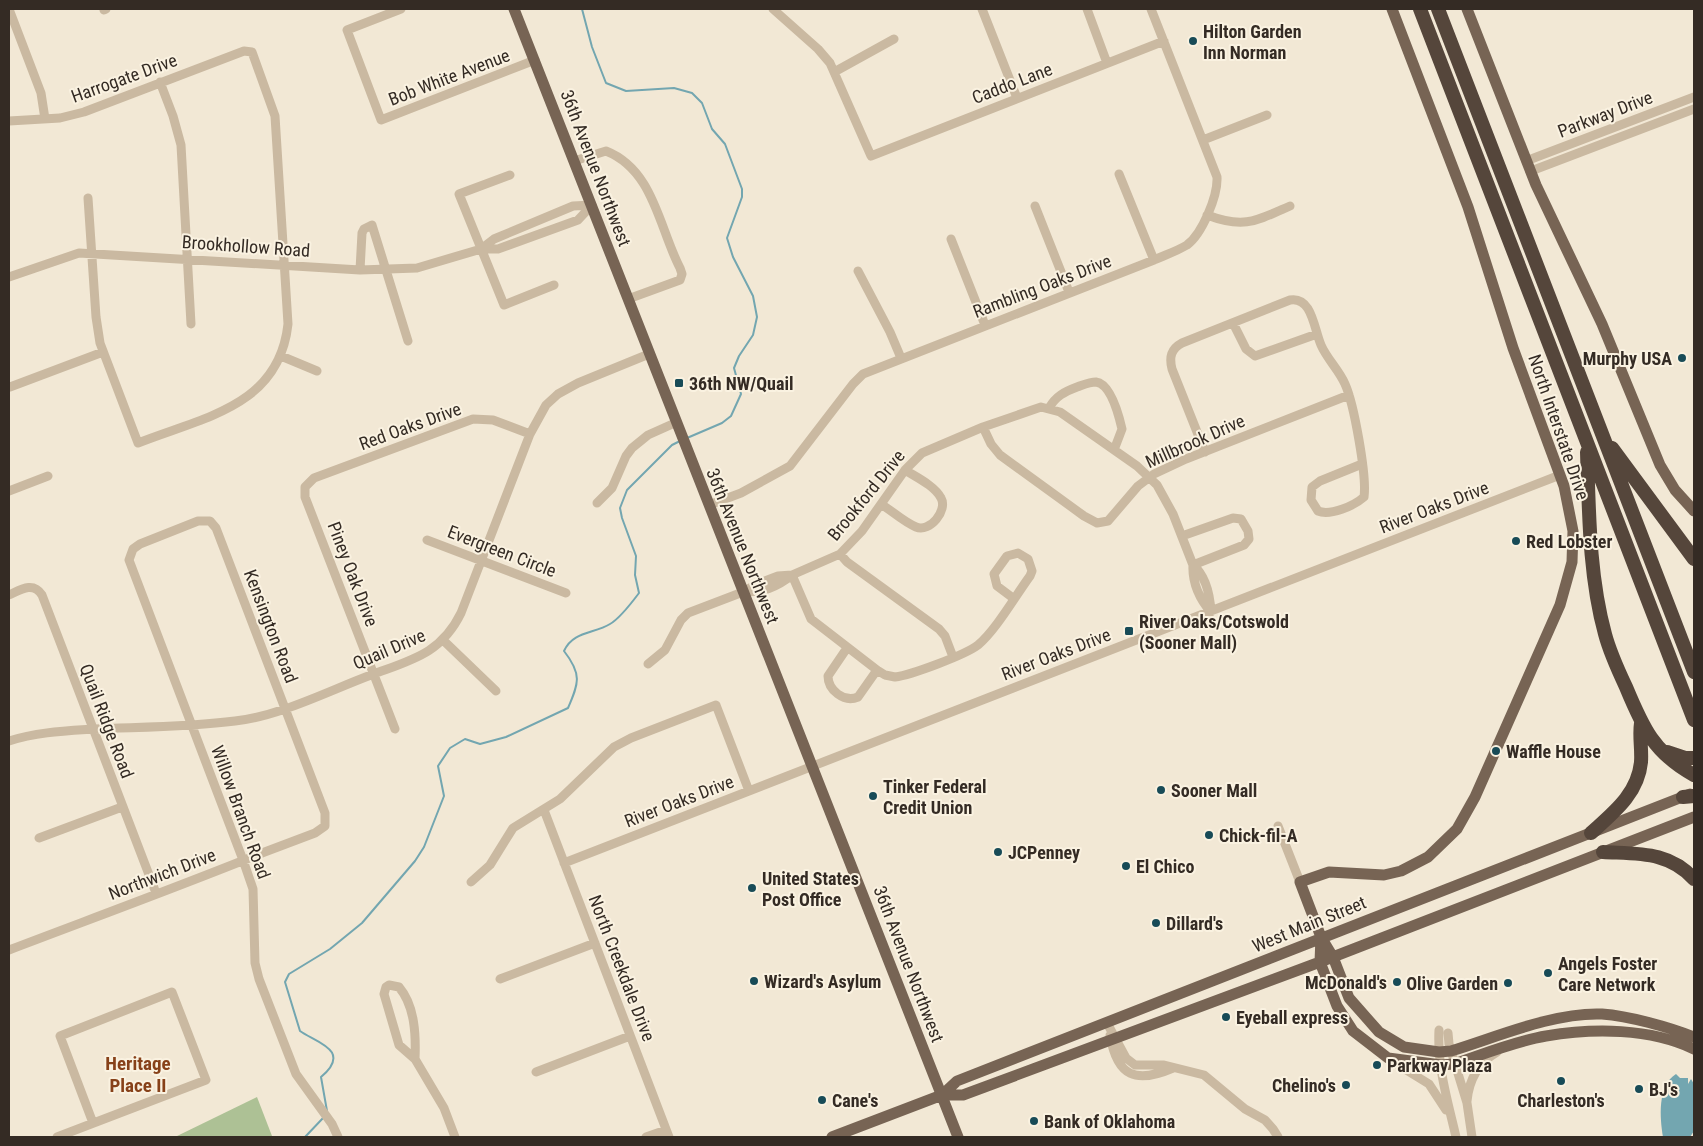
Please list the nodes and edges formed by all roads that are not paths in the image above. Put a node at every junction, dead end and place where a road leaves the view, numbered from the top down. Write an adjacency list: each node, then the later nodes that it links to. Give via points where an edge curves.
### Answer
1 (401, 9): 14 (street, Bob White Avenue, via 347,30 381,120)
2 (514, 9): 14 (main road, 36th Avenue Northwest)
3 (772, 9): 16 (street, via 818,49)
4 (982, 9): 19 (street)
5 (1086, 9): 15 (street)
6 (1151, 9): 13 (street, Rambling Oaks Drive)
7 (1392, 9): 69 (main road, North Interstate Drive, via 1466,201 1513,348)
8 (1420, 9): 64 (highway)
9 (1438, 9): 63 (highway)
10 (1467, 9): 26 (main road)
11 (10, 14): 22 (street, via 41,93)
12 (894, 39): 16 (street)
13 (1164, 41): 15 (street, Caddo Lane); 24 (street, Rambling Oaks Drive)
14 (535, 60): 25 (main road, 36th Avenue Northwest)
15 (1107, 63): 19 (street, Caddo Lane)
16 (836, 71): 19 (street, Caddo Lane, via 871,156)
17 (160, 82): 22 (street, Harrogate Drive, via 84,112); 37 (street, via 181,146); 39 (street, Harrogate Drive, via 248,50 254,55 275,116)
18 (1694, 97): 26 (street, Parkway Drive)
19 (1017, 98)
20 (1694, 109): 26 (street, Parkway Drive)
21 (1267, 115): 24 (street)
22 (45, 119): 23 (street, Harrogate Drive)
23 (9, 121)
24 (1203, 140): 33 (street, Rambling Oaks Drive, via 1217,181)
25 (574, 161): 30 (main road, 36th Avenue Northwest); 46 (street, via 606,151 636,173 648,190 680,268 682,277 677,281)
26 (1528, 166): 77 (main road, via 1602,324 1660,465 1675,490)
27 (1120, 174): 38 (street)
28 (510, 175): 35 (street, via 459,194)
29 (88, 198): 36 (street)
30 (592, 205): 35 (street, Brookhollow Road, via 574,206 494,238); 35 (street, Brookhollow Road, via 578,220 498,249); 46 (main road, 36th Avenue Northwest)
31 (1035, 206): 45 (street)
32 (1290, 206): 33 (street, via 1246,223 1233,223)
33 (1207, 215): 38 (street, Rambling Oaks Drive, via 1196,237)
34 (951, 238): 49 (street)
35 (482, 249): 41 (street, Brookhollow Road, via 431,265); 44 (street, via 504,305)
36 (92, 254): 37 (street, Brookhollow Road); 43 (street, Brookhollow Road, via 73,254); 52 (street, via 97,328)
37 (187, 259): 39 (street, Brookhollow Road); 48 (street)
38 (1154, 260): 45 (street, Rambling Oaks Drive)
39 (284, 265): 40 (street, Brookhollow Road); 54 (street, via 288,324)
40 (360, 270): 41 (street, Brookhollow Road); 41 (street, via 362,233 366,226 372,225)
41 (386, 270): 51 (street)
42 (858, 271): 55 (street)
43 (9, 277)
44 (554, 285)
45 (1069, 292): 49 (street, Rambling Oaks Drive)
46 (628, 299): 53 (main road, 36th Avenue Northwest)
47 (1233, 323): 50 (street, via 1246,349 1255,356); 50 (street, via 1298,299 1306,303); 66 (street, via 1182,343 1171,354 1172,369)
48 (191, 324)
49 (985, 325): 55 (street, Rambling Oaks Drive)
50 (1317, 334): 58 (street, via 1324,353 1344,381)
51 (408, 341)
52 (103, 352): 54 (street, via 138,444 248,398 262,386); 57 (street)
53 (649, 354): 60 (main road, 36th Avenue Northwest); 62 (street, Quail Drive, via 558,394 540,413)
54 (281, 356): 56 (street)
55 (901, 358): 76 (street, Rambling Oaks Drive, via 858,378 785,470)
56 (316, 371)
57 (10, 387)
58 (1349, 395): 66 (street, Millbrook Drive); 67 (street)
59 (1049, 408): 61 (street, Brookford Drive, via 1034,408); 65 (street, via 1060,412); 65 (street, via 1065,392 1090,383 1102,385 1122,429)
60 (679, 427): 74 (street, via 648,436 632,448 612,488); 76 (main road, 36th Avenue Northwest)
61 (983, 427): 68 (street, Brookford Drive, via 930,448); 71 (street, Millbrook Drive, via 990,444 1000,455 1097,523 1110,520 1138,486)
62 (530, 434): 72 (street, Red Oaks Drive, via 493,420 473,419 314,478); 83 (street, Quail Drive)
63 (1603, 435): 82 (highway); 96 (highway)
64 (1586, 441): 100 (highway); 101 (highway, via 1600,612 1610,652)
65 (1114, 450): 71 (street)
66 (1205, 452): 71 (street, Millbrook Drive)
67 (1362, 464): 67 (street, via 1320,481 1312,488 1311,500 1318,511 1331,512 1362,499 1365,488)
68 (905, 470): 75 (street, Brookford Drive); 75 (street, via 942,500 943,508 932,524 925,528 916,527)
69 (1560, 475): 90 (street, River Oaks Drive); 124 (main road, North Interstate Drive, via 1573,531 1569,578 1464,819 1441,847 1401,871 1384,875 1330,872)
70 (48, 476): 73 (street)
71 (1149, 478): 78 (street, via 1162,494)
72 (305, 487): 97 (street, Piney Oak Drive, via 305,497)
73 (9, 491)
74 (597, 503)
75 (881, 504): 81 (street, Brookford Drive)
76 (709, 505): 86 (main road, 36th Avenue Northwest)
77 (1694, 511)
78 (1182, 536): 84 (street); 84 (street, via 1233,518 1241,519 1248,531 1249,538 1244,545)
79 (427, 540): 83 (street, Evergreen Circle)
80 (131, 551): 99 (street, Kensington Road, via 140,544 198,521 206,520 213,524); 102 (street, Willow Branch Road, via 129,560)
81 (840, 554): 85 (street, Brookford Drive); 93 (street, via 939,629)
82 (1694, 559)
83 (481, 560): 87 (street, Evergreen Circle); 91 (street, Quail Drive, via 461,613)
84 (1193, 566): 90 (street, via 1200,571 1210,596)
85 (792, 575): 86 (street, Brookford Drive, via 761,592); 92 (street, via 811,619)
86 (743, 592): 94 (street, Brookford Drive, via 688,612 665,650); 108 (main road, 36th Avenue Northwest)
87 (566, 593)
88 (9, 595): 104 (street, Quail Ridge Road, via 32,588 42,595)
89 (1013, 598): 89 (street, via 1032,570 1028,559 1018,553 1007,556 994,574 997,586); 93 (street, via 978,645)
90 (1211, 612): 108 (street, River Oaks Drive, via 861,749)
91 (444, 641): 97 (street, Quail Drive, via 422,655); 98 (street)
92 (847, 648): 95 (street); 95 (street, via 828,676 830,688 835,692 847,699 858,697)
93 (953, 657): 95 (street, via 899,677)
94 (648, 664)
95 (877, 670)
96 (1694, 672)
97 (374, 674): 99 (street, Quail Drive); 103 (street, Piney Oak Drive)
98 (496, 691)
99 (285, 708): 102 (street, Quail Drive, via 249,719); 115 (street, Kensington Road, via 326,813)
100 (1694, 720)
101 (1641, 723): 106 (highway); 117 (highway, via 1641,759 1636,781 1622,804)
102 (191, 725): 104 (street, Quail Drive); 120 (street, Willow Branch Road)
103 (395, 729)
104 (92, 730): 105 (street, Quail Drive, via 50,732); 112 (street, Quail Ridge Road)
105 (9, 741)
106 (1659, 749): 107 (highway); 109 (highway)
107 (1694, 758)
108 (812, 765): 110 (street, River Oaks Drive); 146 (main road, 36th Avenue Northwest)
109 (1694, 775)
110 (749, 791): 113 (street, via 716,705 622,742); 121 (street, River Oaks Drive)
111 (1691, 796): 117 (main road, West Main Street)
112 (122, 807): 118 (street); 125 (street, Quail Ridge Road)
113 (544, 810): 121 (street, North Creekdale Drive); 123 (street, via 513,828 490,865)
114 (1694, 817): 119 (main road, West Main Street)
115 (325, 826): 120 (street, Northwich Drive, via 315,833)
116 (1278, 826): 124 (street)
117 (1591, 833): 126 (main road, West Main Street)
118 (39, 838)
119 (1603, 852): 122 (highway, via 1657,856 1677,864); 129 (main road, West Main Street)
120 (243, 860): 125 (street, Northwich Drive); 152 (street, Willow Branch Road, via 253,890 258,979 296,1074)
121 (564, 863): 127 (street, North Creekdale Drive)
122 (1694, 880)
123 (471, 882)
124 (1300, 882): 126 (main road)
125 (156, 894): 128 (street, Northwich Drive)
126 (1321, 937): 129 (main road); 130 (main road); 132 (main road, West Main Street)
127 (595, 943): 131 (street); 135 (street, North Creekdale Drive)
128 (9, 950)
129 (1333, 957): 130 (main road, West Main Street); 140 (main road, via 1350,998 1379,1032 1404,1047)
130 (1320, 962): 137 (main road, West Main Street); 141 (main road, via 1336,1006 1353,1031)
131 (500, 979)
132 (1107, 1023): 137 (street); 146 (main road, West Main Street, via 957,1081)
133 (1439, 1030): 140 (street)
134 (1448, 1033): 140 (street)
135 (630, 1036): 145 (street); 150 (street, North Creekdale Drive)
136 (1694, 1037): 140 (main road, via 1673,1028 1602,1014 1558,1018)
137 (1113, 1039): 146 (main road, West Main Street, via 963,1095); 157 (street, via 1118,1062 1132,1076 1158,1075 1173,1068 1195,1072 1213,1081 1222,1091 1270,1124)
138 (1503, 1048): 139 (main road, via 1546,1036 1601,1030 1647,1035); 143 (main road); 147 (street, via 1488,1057 1471,1079)
139 (1694, 1049)
140 (1445, 1052): 143 (street); 144 (street)
141 (1388, 1058): 144 (main road); 148 (street, via 1429,1084)
142 (416, 1059): 142 (street, via 416,1040 407,1002 399,987 389,985 384,994 399,1045); 153 (street, via 444,1108)
143 (1454, 1064): 144 (main road); 147 (street)
144 (1441, 1065): 148 (street)
145 (536, 1072)
146 (942, 1095): 155 (main road, West Main Street); 156 (main road, 36th Avenue Northwest)
147 (1467, 1103): 159 (street)
148 (1452, 1122): 158 (street)
149 (93, 1123): 149 (street, via 206,1080 172,992 60,1036); 151 (street)
150 (668, 1133): 154 (street)
151 (57, 1137)
152 (338, 1137)
153 (455, 1137)
154 (646, 1137)
155 (832, 1137)
156 (958, 1137)
157 (1278, 1137)
158 (1456, 1137)
159 (1472, 1137)

